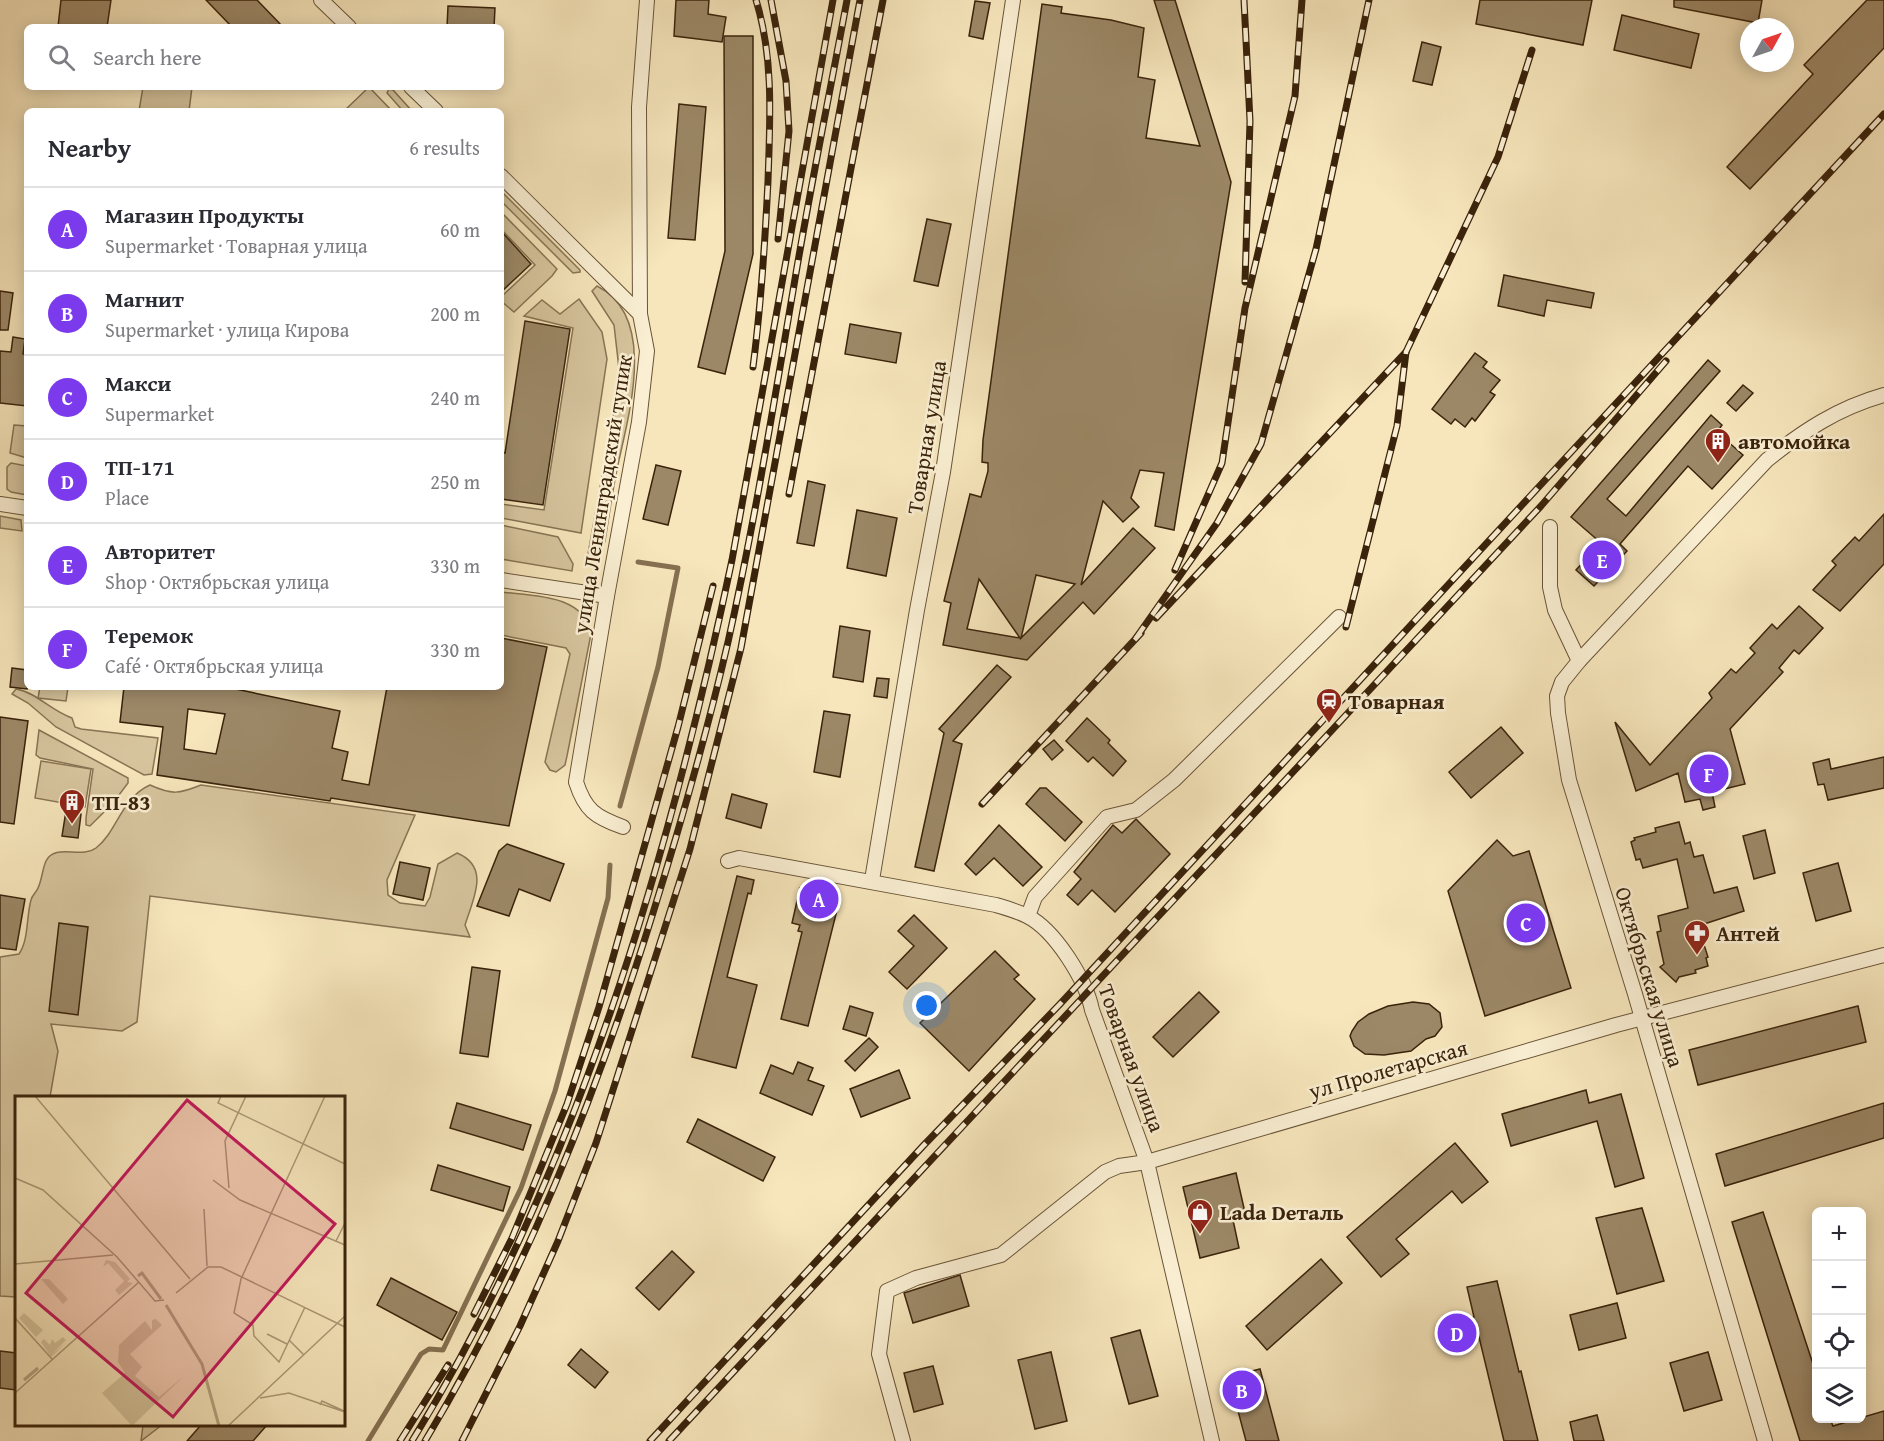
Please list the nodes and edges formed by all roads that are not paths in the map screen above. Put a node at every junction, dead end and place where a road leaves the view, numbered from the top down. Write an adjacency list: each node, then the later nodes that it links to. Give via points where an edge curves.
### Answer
1 (321, 0): 4 (street)
2 (647, 0): 8 (street, улица Ленинградский тупик, via 639,107)
3 (1013, 0): 19 (street, Товарная улица, via 943,472)
4 (346, 24)
5 (414, 90): 6 (street)
6 (433, 108)
7 (504, 179): 8 (street)
8 (640, 314): 14 (street, улица Ленинградский тупик, via 647,351 639,422)
9 (1884, 395): 16 (street, Октябрьская улица, via 1834,413 1767,460)
10 (0, 504): 11 (street)
11 (24, 508)
12 (1550, 527): 16 (street, via 1555,610)
13 (504, 579): 14 (street)
14 (607, 596): 17 (street, улица Ленинградский тупик, via 576,782 583,802 601,819)
15 (1340, 617): 20 (street, via 1174,780 1136,810 1107,817 1035,897)
16 (1579, 661): 22 (street, Октябрьская улица, via 1562,682 1557,696 1569,780)
17 (623, 826)
18 (728, 861): 19 (street, Товарная улица, via 739,858)
19 (872, 880): 20 (street, Товарная улица, via 996,905)
20 (1028, 916): 23 (street, Товарная улица, via 1056,940 1089,993)
21 (1884, 955): 22 (street, ул Пролетарская)
22 (1642, 1018): 23 (street, ул Пролетарская); 26 (street, Октябрьская улица)
23 (1147, 1162): 24 (street, ул Пролетарская, via 1105,1172 1001,1254 916,1278 887,1291 879,1354); 25 (street, Товарная улица)
24 (903, 1441)
25 (1212, 1441)
26 (1765, 1441)

